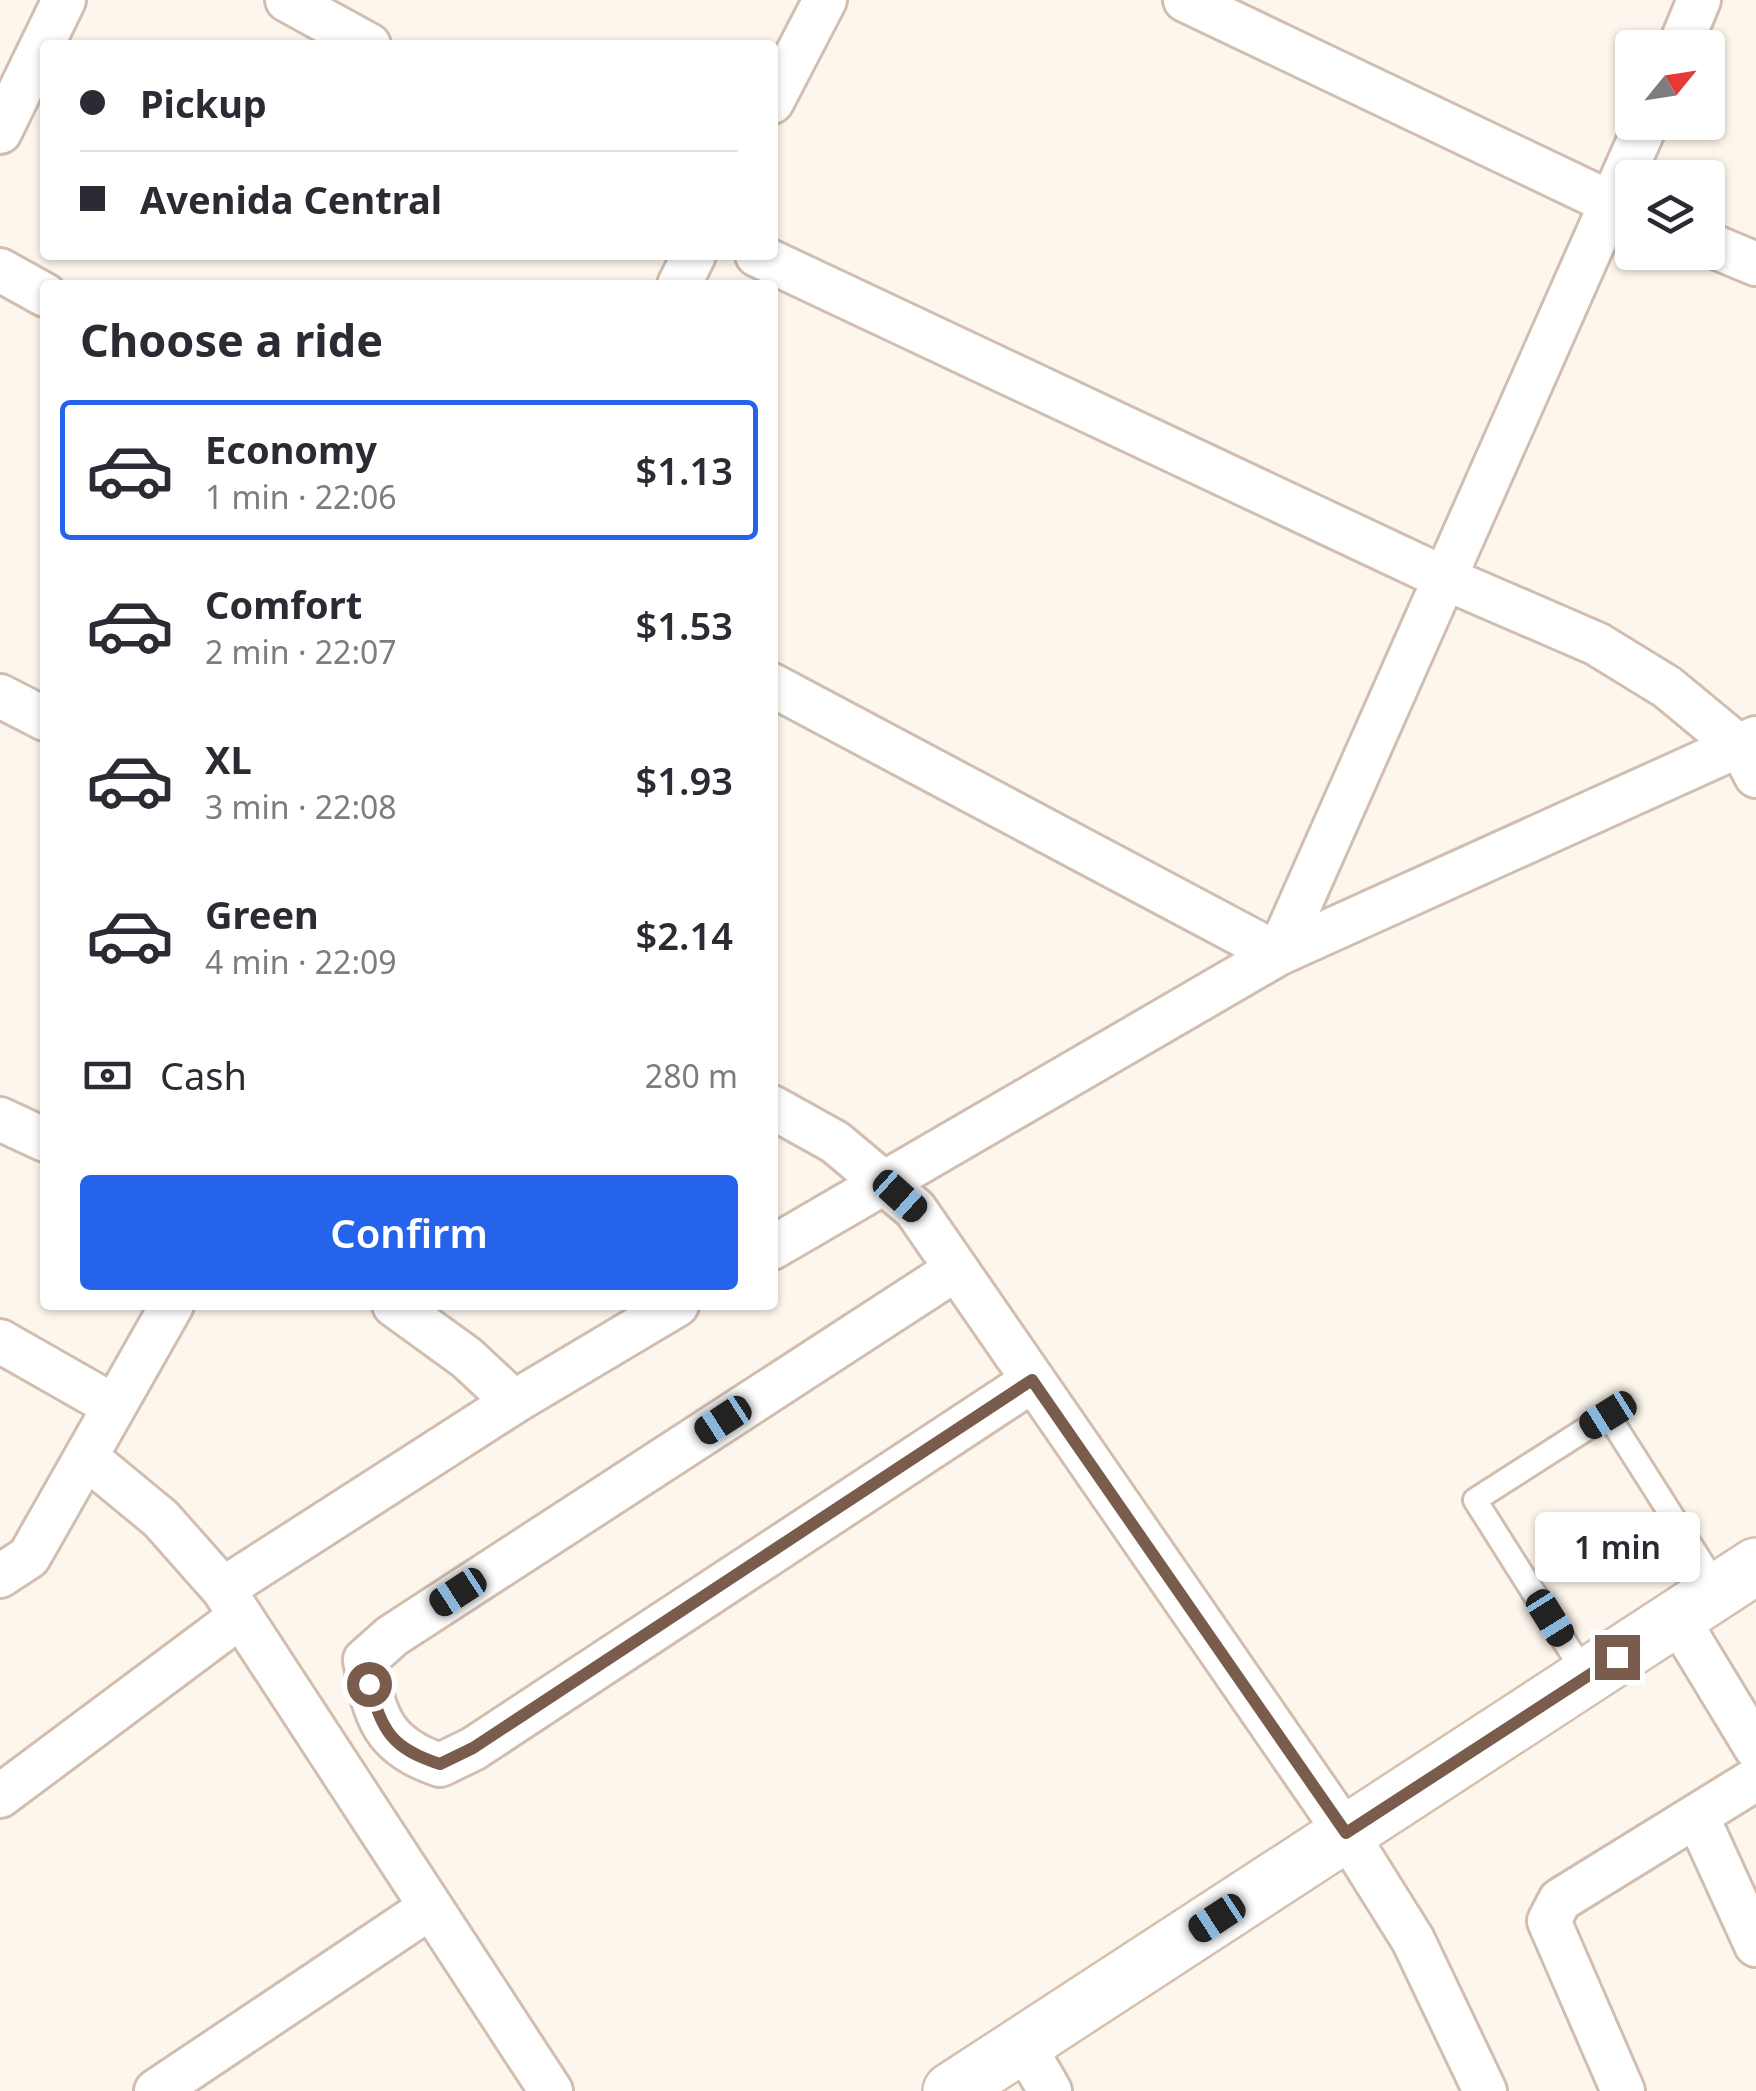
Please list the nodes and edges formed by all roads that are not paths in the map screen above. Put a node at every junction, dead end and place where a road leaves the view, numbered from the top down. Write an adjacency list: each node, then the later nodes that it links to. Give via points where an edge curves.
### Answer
1 (64, 0): 7 (street)
2 (287, 0): 8 (street)
3 (826, 0): 10 (street)
4 (1185, 0): 12 (street)
5 (1699, 0): 6 (street)
6 (1686, 30)
7 (45, 40)
8 (359, 40)
9 (40, 50): 11 (street)
10 (778, 91)
11 (0, 132)
12 (1615, 205)
13 (1615, 225): 19 (street)
14 (1725, 251): 16 (street)
15 (768, 260): 19 (street)
16 (1756, 264)
17 (0, 270): 18 (street)
18 (40, 291)
19 (1442, 577): 23 (street, via 1597,644 1667,687); 24 (street)
20 (778, 688): 24 (street)
21 (0, 696): 22 (street)
22 (40, 716)
23 (1751, 754): 24 (street)
24 (1278, 954): 28 (street)
25 (778, 1110): 28 (street, via 835,1142)
26 (0, 1119): 27 (street)
27 (40, 1138)
28 (884, 1182): 29 (street); 30 (street, via 915,1209)
29 (778, 1244)
30 (955, 1270): 35 (street); 35 (street, via 392,1636 364,1660 382,1727 407,1754 440,1764 473,1748)
31 (169, 1310): 37 (street)
32 (401, 1310): 36 (street)
33 (669, 1310): 36 (street)
34 (0, 1341): 37 (street)
35 (1032, 1380): 48 (street)
36 (514, 1402): 41 (street)
37 (114, 1406): 38 (street)
38 (86, 1457): 39 (street, via 28,1557); 41 (street, via 161,1519)
39 (0, 1576)
40 (1712, 1595): 42 (main road); 42 (lane, via 1608,1415 1475,1500); 43 (street); 44 (street)
41 (232, 1602): 46 (street); 49 (street)
42 (1587, 1677): 48 (main road)
43 (1756, 1704)
44 (1756, 1748)
45 (1756, 1780): 47 (street)
46 (0, 1796)
47 (1698, 1818): 50 (street); 57 (street, via 1560,1900 1549,1920)
48 (1346, 1833): 51 (main road); 56 (street, via 1413,1940)
49 (431, 1908): 52 (street); 53 (street)
50 (1756, 1945)
51 (1024, 2044): 54 (main road); 55 (street)
52 (156, 2091)
53 (552, 2091)
54 (951, 2091)
55 (1050, 2091)
56 (1486, 2091)
57 (1623, 2091)

